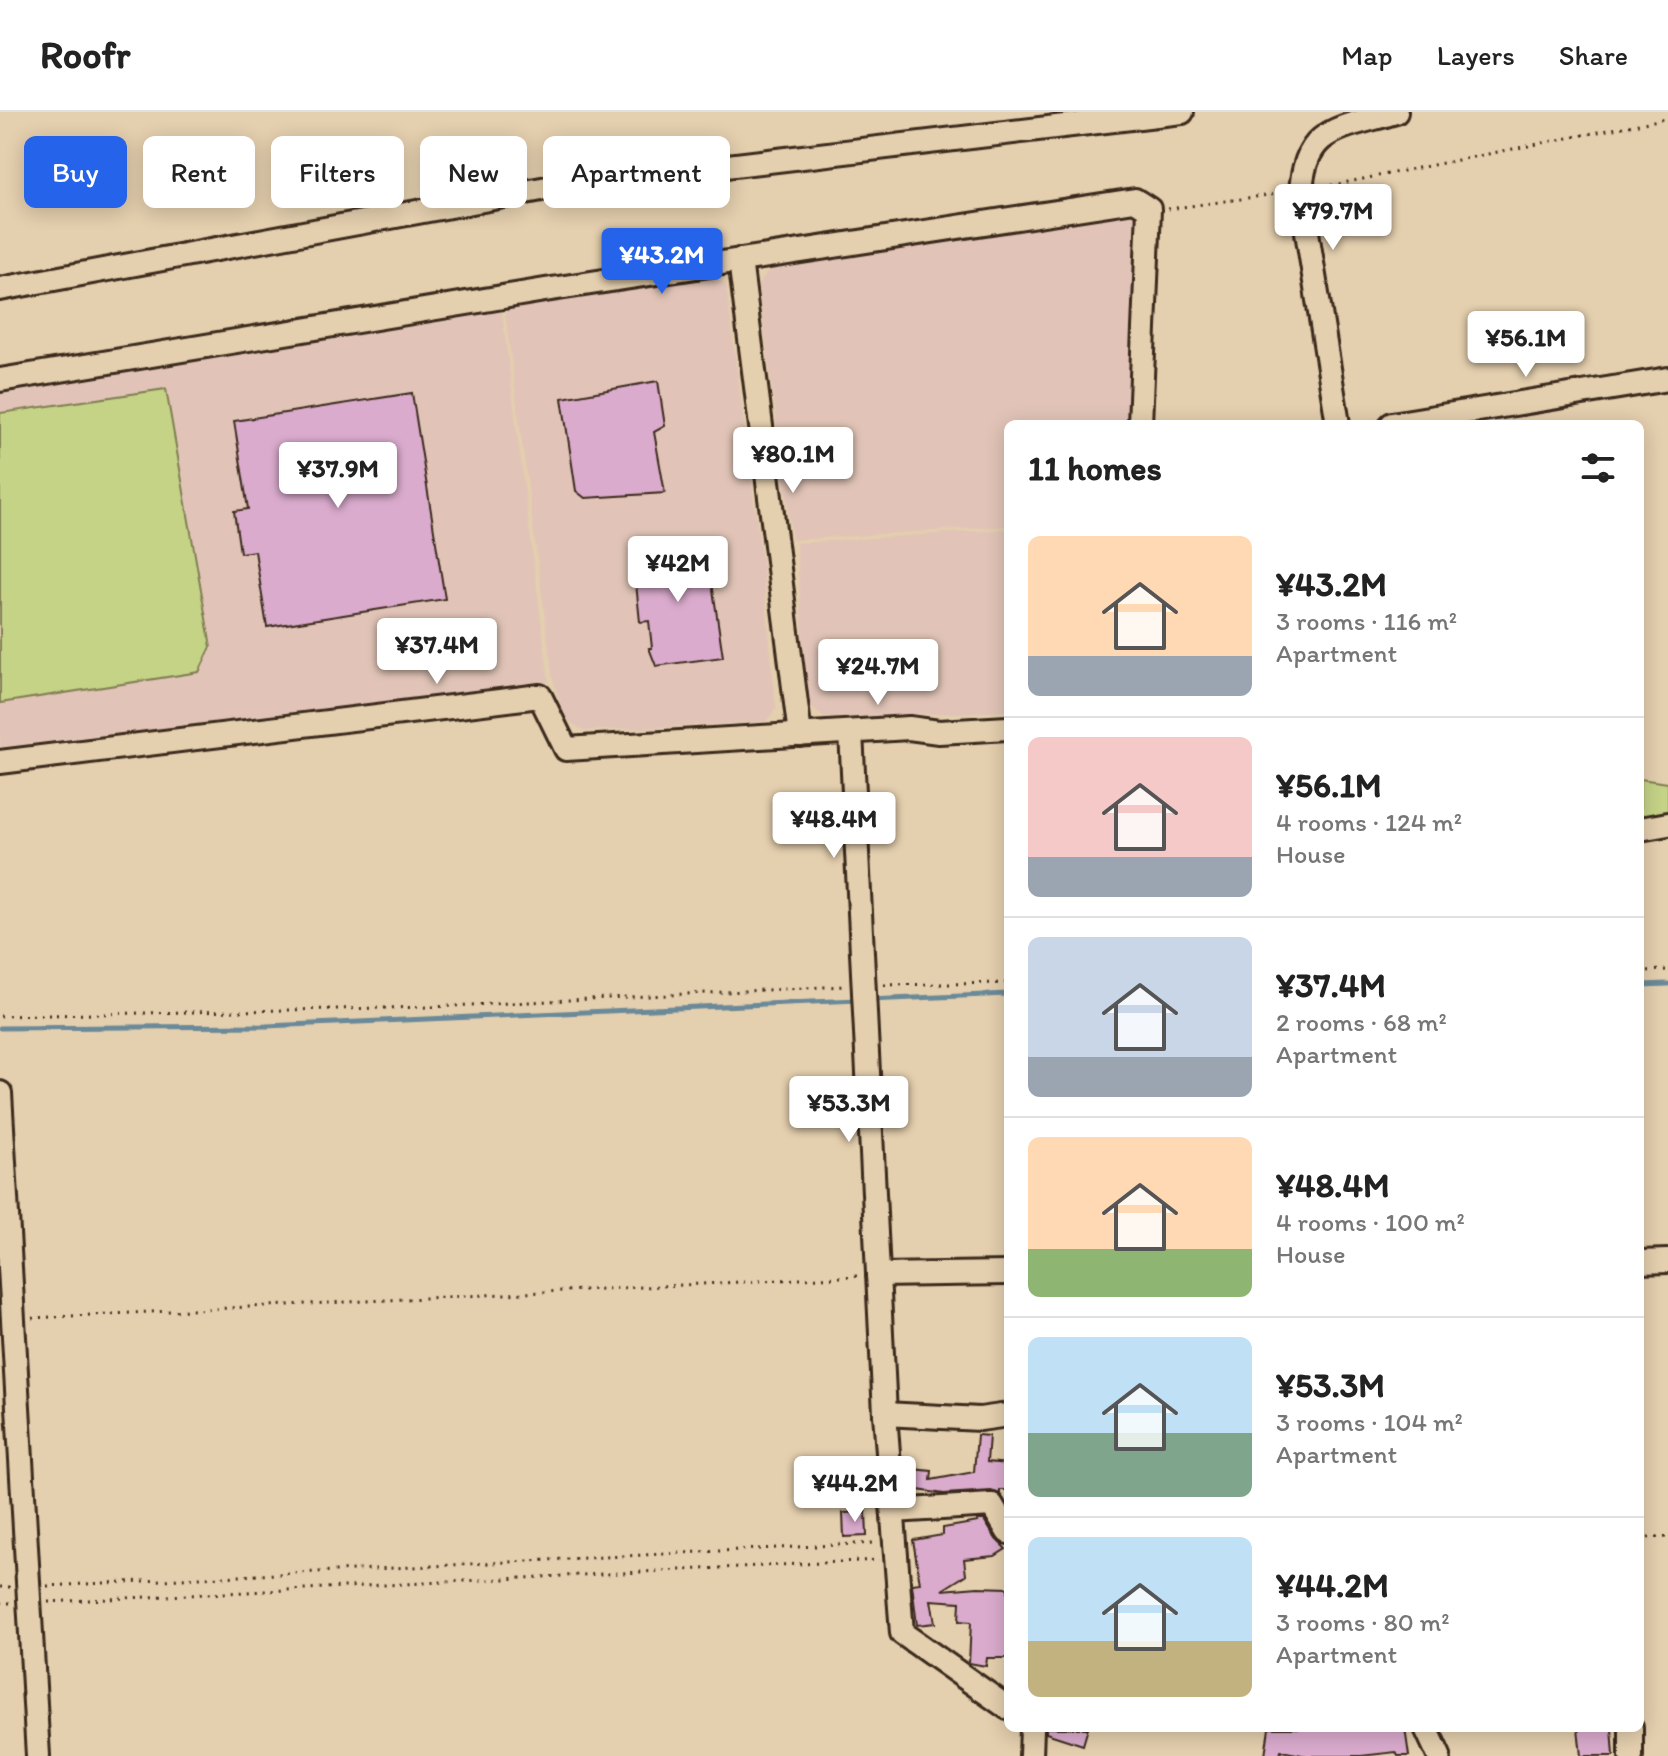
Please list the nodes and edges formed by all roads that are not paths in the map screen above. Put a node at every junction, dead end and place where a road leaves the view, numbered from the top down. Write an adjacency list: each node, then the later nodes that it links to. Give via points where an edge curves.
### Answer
1 (1182, 112): 4 (street, via 558,186)
2 (1396, 112): 8 (street, via 1320,138 1302,168 1301,191)
3 (740, 260): 6 (street); 7 (street, via 1135,200 1149,209); 12 (street)
4 (0, 289)
5 (1668, 379): 9 (street)
6 (0, 380)
7 (1140, 420)
8 (1337, 420)
9 (1417, 420)
10 (1004, 728): 11 (street)
11 (851, 732): 12 (street); 20 (street)
12 (800, 735): 13 (street, via 566,749 540,696)
13 (0, 762)
14 (1668, 824): 15 (street)
15 (1644, 828)
16 (0, 1093): 29 (street)
17 (1668, 1261): 18 (street)
18 (1644, 1262)
19 (1004, 1273): 20 (street)
20 (878, 1275): 21 (street)
21 (885, 1414): 22 (street); 24 (street)
22 (1004, 1416)
23 (1000, 1503): 24 (street)
24 (893, 1511): 25 (street, via 902,1633)
25 (1004, 1705)
26 (1032, 1732): 30 (street)
27 (1428, 1732): 31 (street)
28 (1631, 1732): 32 (street)
29 (38, 1756)
30 (1031, 1756)
31 (1439, 1756)
32 (1631, 1756)

